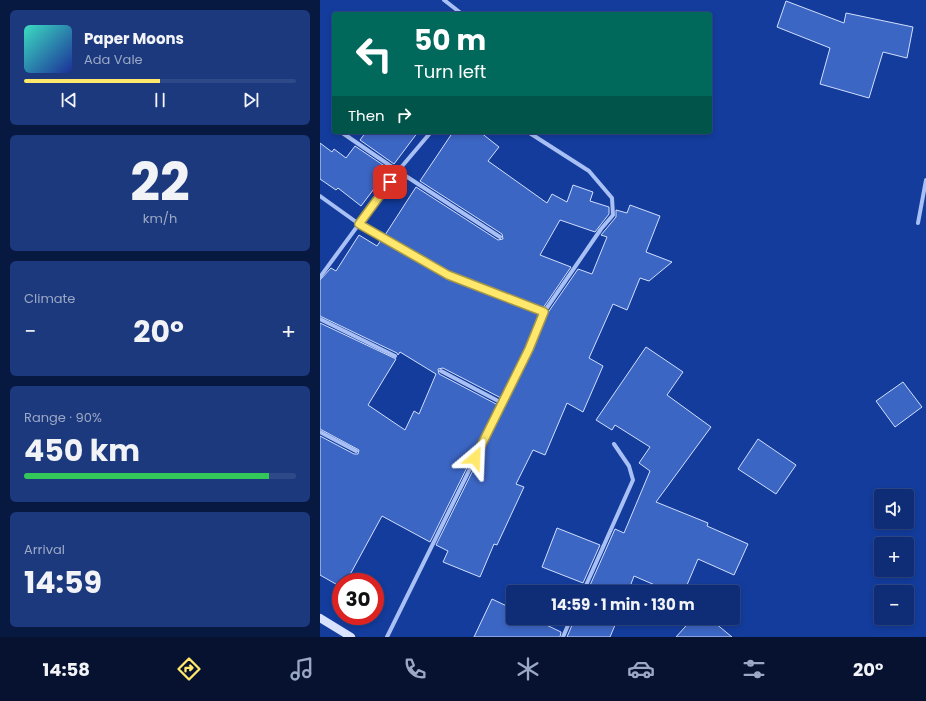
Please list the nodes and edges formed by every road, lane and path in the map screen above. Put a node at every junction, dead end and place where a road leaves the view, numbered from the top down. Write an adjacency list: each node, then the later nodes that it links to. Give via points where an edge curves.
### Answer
1 (444, 0): 2 (street)
2 (459, 12)
3 (344, 134): 6 (street)
4 (429, 134): 6 (street)
5 (531, 134): 13 (street, via 589,171 612,198 613,215)
6 (398, 172): 10 (street); 11 (street)
7 (926, 180): 9 (street)
8 (320, 196): 10 (street)
9 (918, 223)
10 (359, 224): 12 (street); 13 (street, via 448,275)
11 (500, 237)
12 (320, 277)
13 (544, 312): 17 (street)
14 (320, 319): 15 (street)
15 (394, 356)
16 (441, 371): 17 (street)
17 (502, 403): 25 (street)
18 (320, 432): 20 (street)
19 (614, 444): 21 (street, via 629,466 633,480)
20 (356, 451)
21 (586, 585)
22 (320, 618): 24 (main road)
23 (568, 625): 26 (street)
24 (351, 637)
25 (387, 637)
26 (563, 637)

